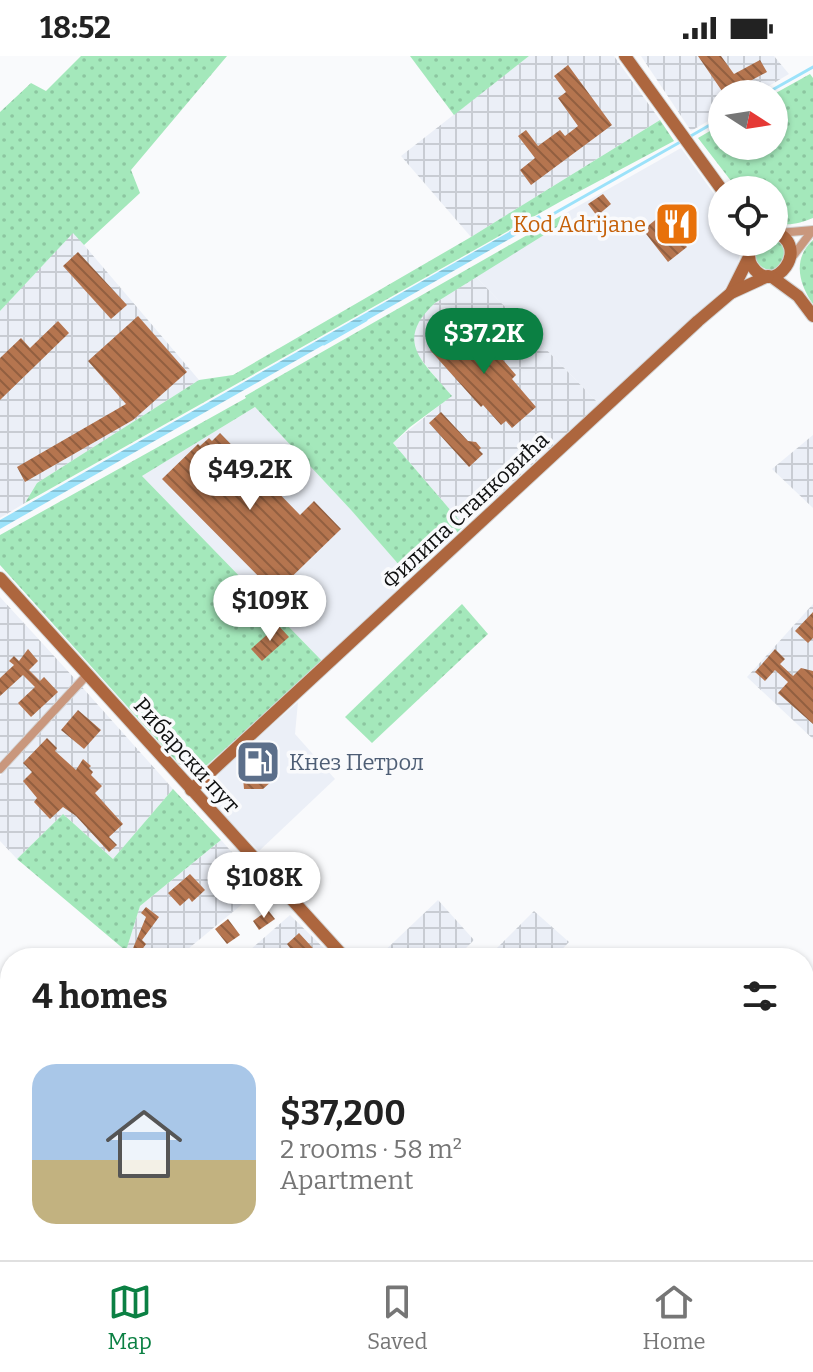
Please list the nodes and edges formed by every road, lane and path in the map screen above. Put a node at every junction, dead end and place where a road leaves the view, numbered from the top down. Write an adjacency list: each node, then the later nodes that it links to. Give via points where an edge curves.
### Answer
1 (625, 56): 2 (main road)
2 (712, 176)
3 (813, 230): 4 (street); 8 (street)
4 (788, 232)
5 (788, 241): 8 (main road)
6 (746, 256): 10 (main road, Филипа Станковића)
7 (752, 256): 9 (main road, via 755,270)
8 (793, 258): 9 (main road, Филипа Станковића, via 785,272); 11 (main road)
9 (770, 276): 10 (main road, Филипа Станковића); 11 (main road)
10 (731, 293): 16 (main road, Филипа Станковића)
11 (798, 296): 12 (main road)
12 (813, 316)
13 (0, 578): 14 (main road, Рибарски пут)
14 (87, 675): 15 (street); 16 (main road, Рибарски пут)
15 (0, 769)
16 (191, 790): 17 (main road, Рибарски пут)
17 (336, 948)

